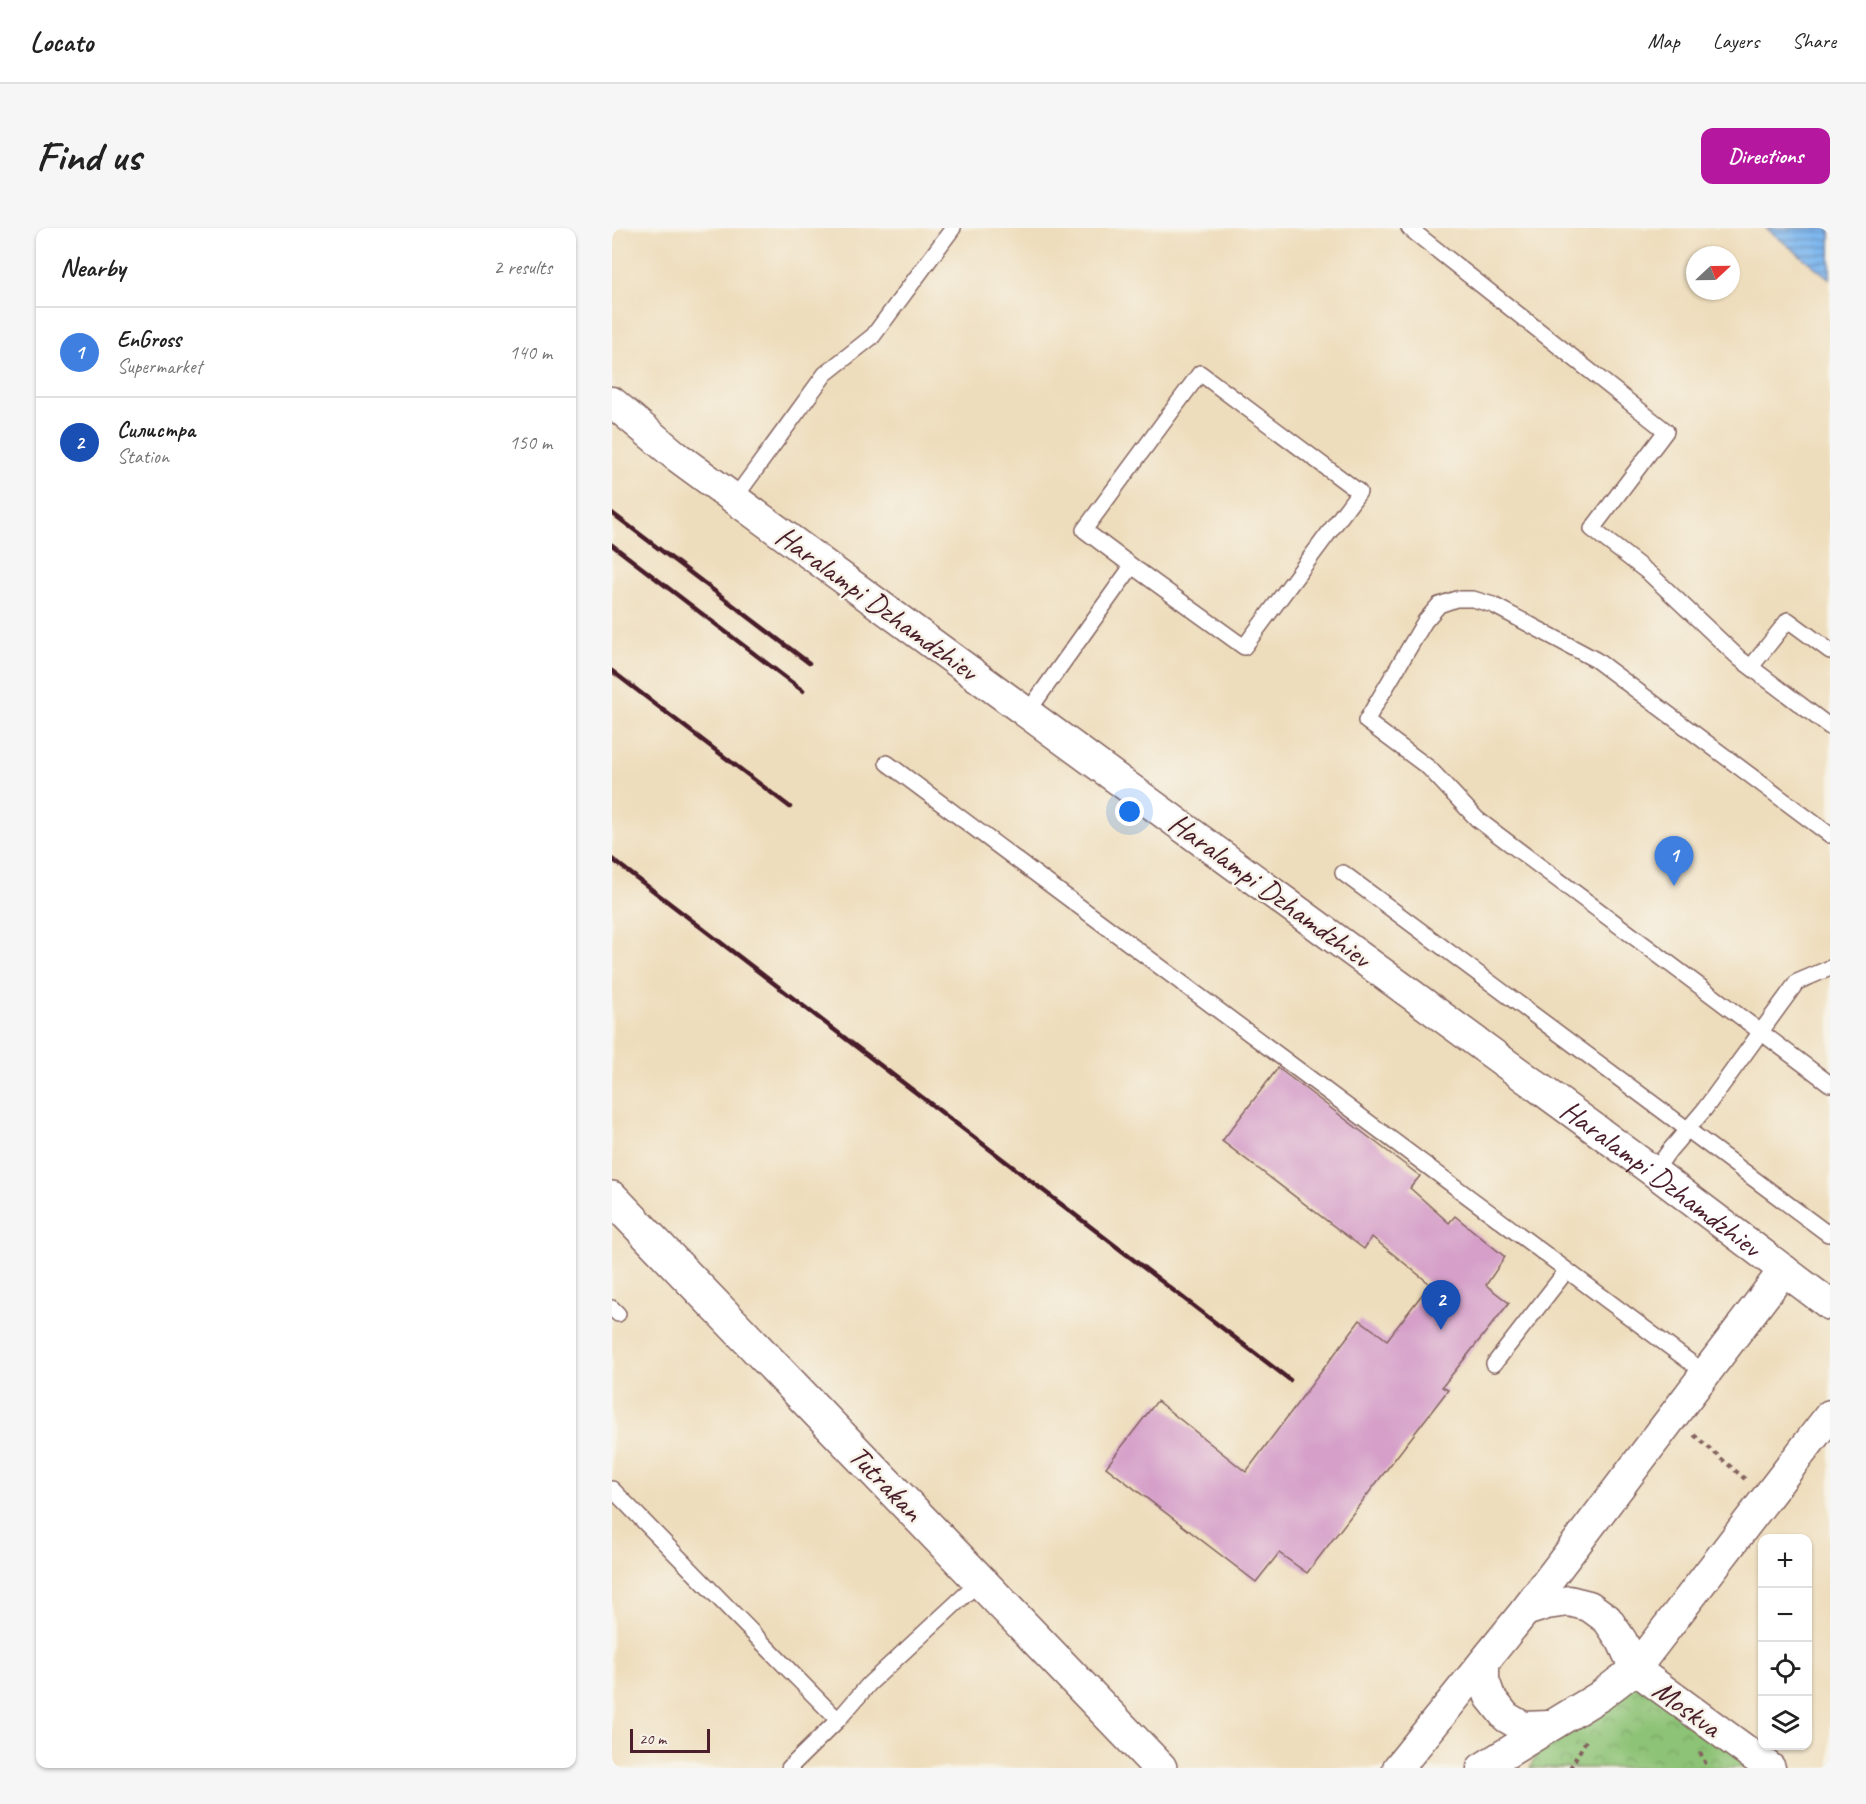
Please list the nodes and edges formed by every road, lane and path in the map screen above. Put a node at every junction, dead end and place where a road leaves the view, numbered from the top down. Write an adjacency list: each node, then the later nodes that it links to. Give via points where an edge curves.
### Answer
1 (953, 228): 4 (lane, via 873,336 825,374)
2 (1409, 228): 7 (lane, via 1666,431 1592,529 1650,574)
3 (612, 402): 4 (street, Haralampi Dzhamdzhiev)
4 (734, 499): 8 (street, Haralampi Dzhamdzhiev)
5 (1132, 566): 5 (lane, via 1084,530 1200,373 1359,492 1244,647); 8 (lane)
6 (1830, 651): 7 (lane, via 1788,620)
7 (1751, 668): 9 (lane)
8 (1027, 713): 17 (street, Haralampi Dzhamdzhiev)
9 (1830, 727)
10 (887, 763): 20 (lane)
11 (1830, 835): 14 (lane, via 1596,660 1492,605 1473,599 1439,605 1425,621 1366,721 1429,768 1477,819)
12 (1343, 873): 16 (lane)
13 (1830, 968): 14 (lane, via 1797,982)
14 (1761, 1032): 15 (lane); 16 (lane)
15 (1830, 1084)
16 (1688, 1130): 17 (lane); 19 (lane, via 1828,1234)
17 (1654, 1172): 21 (street, Haralampi Dzhamdzhiev)
18 (612, 1198): 29 (street, Tutrakan)
19 (1830, 1231)
20 (1567, 1270): 23 (lane); 24 (lane)
21 (1784, 1270): 22 (street, Haralampi Dzhamdzhiev); 24 (street)
22 (1830, 1305)
23 (1494, 1364)
24 (1706, 1374): 26 (street)
25 (1830, 1416): 28 (street)
26 (1673, 1417): 28 (path); 30 (street)
27 (612, 1489): 33 (lane)
28 (1767, 1497): 32 (street)
29 (980, 1581): 33 (lane, via 869,1684); 36 (street, Tutrakan)
30 (1525, 1611): 31 (street); 32 (street, via 1569,1601 1589,1606 1607,1619)
31 (1484, 1662): 34 (street, via 1484,1680 1490,1697 1506,1717 1523,1727); 37 (street)
32 (1635, 1669): 34 (street, via 1600,1696); 39 (street, Moskva)
33 (838, 1720): 35 (lane)
34 (1549, 1726): 38 (street)
35 (789, 1768)
36 (1160, 1768)
37 (1398, 1768)
38 (1482, 1768)
39 (1770, 1768)

